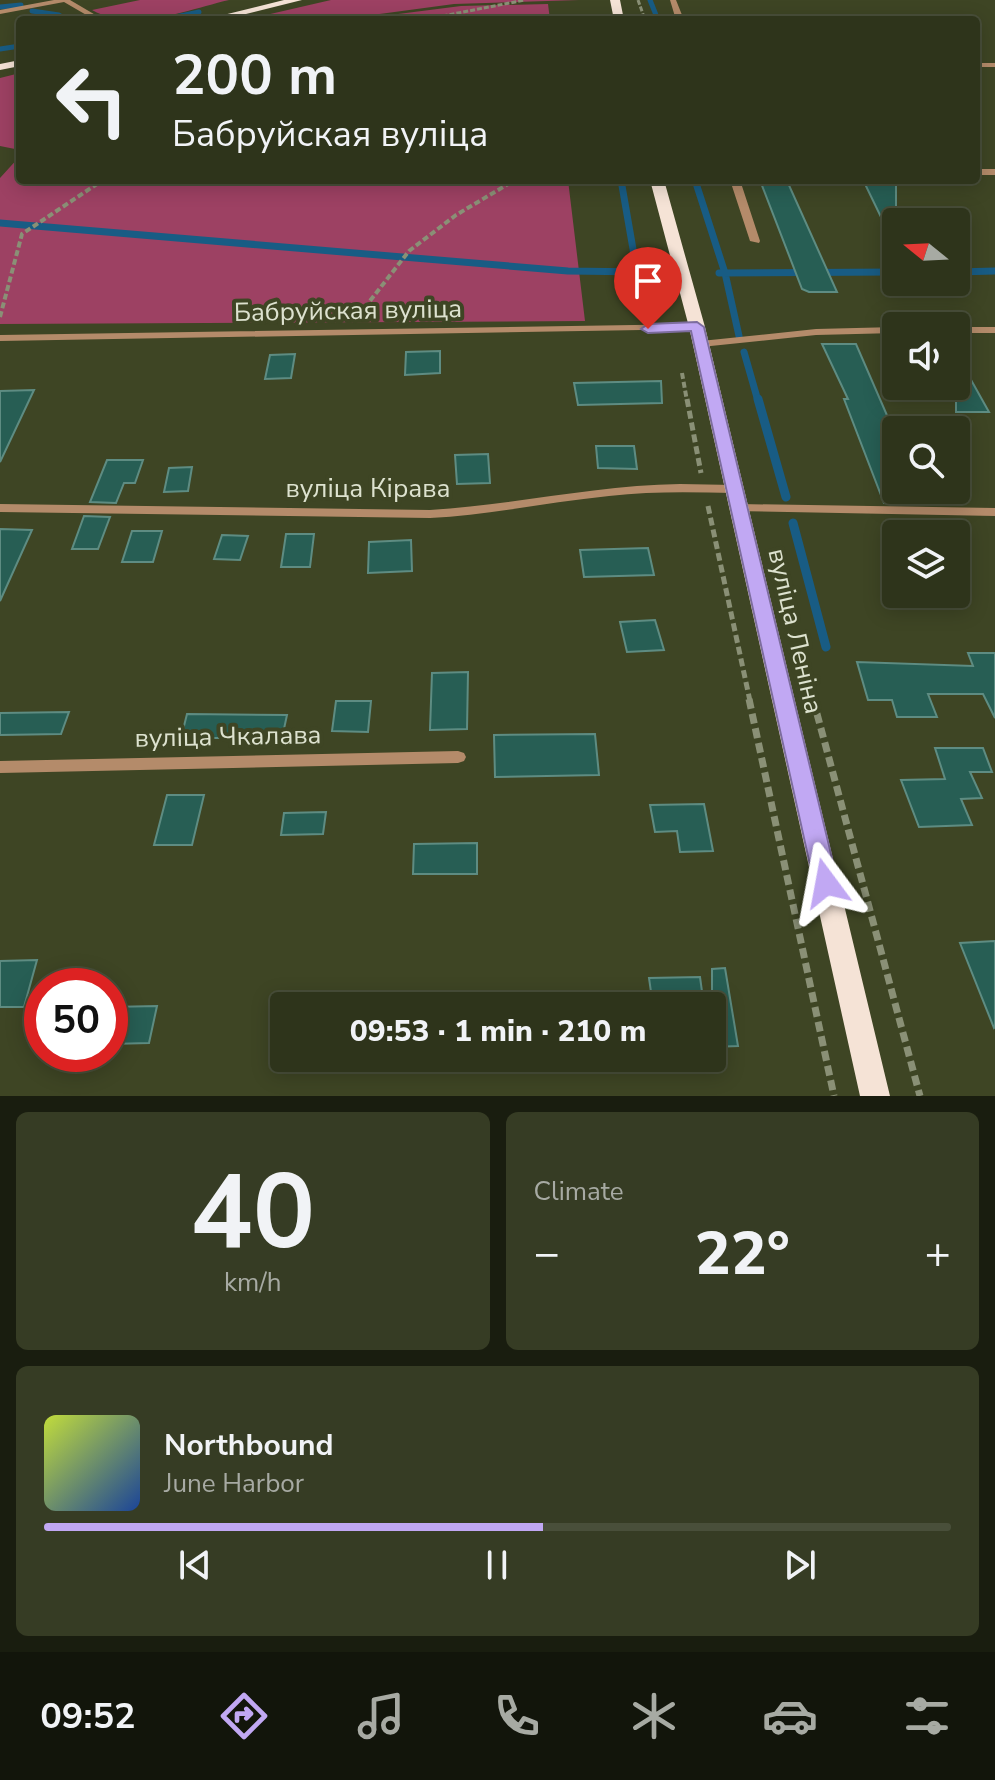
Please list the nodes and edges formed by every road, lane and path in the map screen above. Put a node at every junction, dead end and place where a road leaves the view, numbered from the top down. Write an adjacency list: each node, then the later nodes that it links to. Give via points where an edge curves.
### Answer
1 (65, 0): 4 (street); 5 (street)
2 (297, 0): 6 (main road)
3 (525, 0): 7 (path)
4 (0, 12)
5 (93, 16)
6 (226, 16)
7 (443, 16)
8 (97, 184): 13 (path, via 22,234)
9 (508, 184): 18 (path, via 409,251)
10 (658, 184): 19 (main road, вуліца Леніна)
11 (736, 184): 12 (street)
12 (755, 241)
13 (0, 317)
14 (673, 328): 18 (street, Бабруйская вуліца); 19 (street, Бабруйская вуліца); 21 (path)
15 (882, 330): 19 (street, Бабруйская вуліца)
16 (970, 330): 17 (street)
17 (995, 330)
18 (346, 331): 20 (street, Бабруйская вуліца)
19 (699, 335): 22 (main road, вуліца Леніна)
20 (0, 338)
21 (704, 488): 22 (street, вуліца Кірава); 23 (street, вуліца Кірава, via 593,494 487,512 430,514); 28 (path)
22 (736, 498): 24 (street, вуліца Кірава); 29 (main road, вуліца Леніна)
23 (0, 508)
24 (995, 512)
25 (798, 640): 30 (path)
26 (458, 757): 27 (street, вуліца Чкалава)
27 (0, 767)
28 (834, 1096)
29 (875, 1096)
30 (920, 1096)

